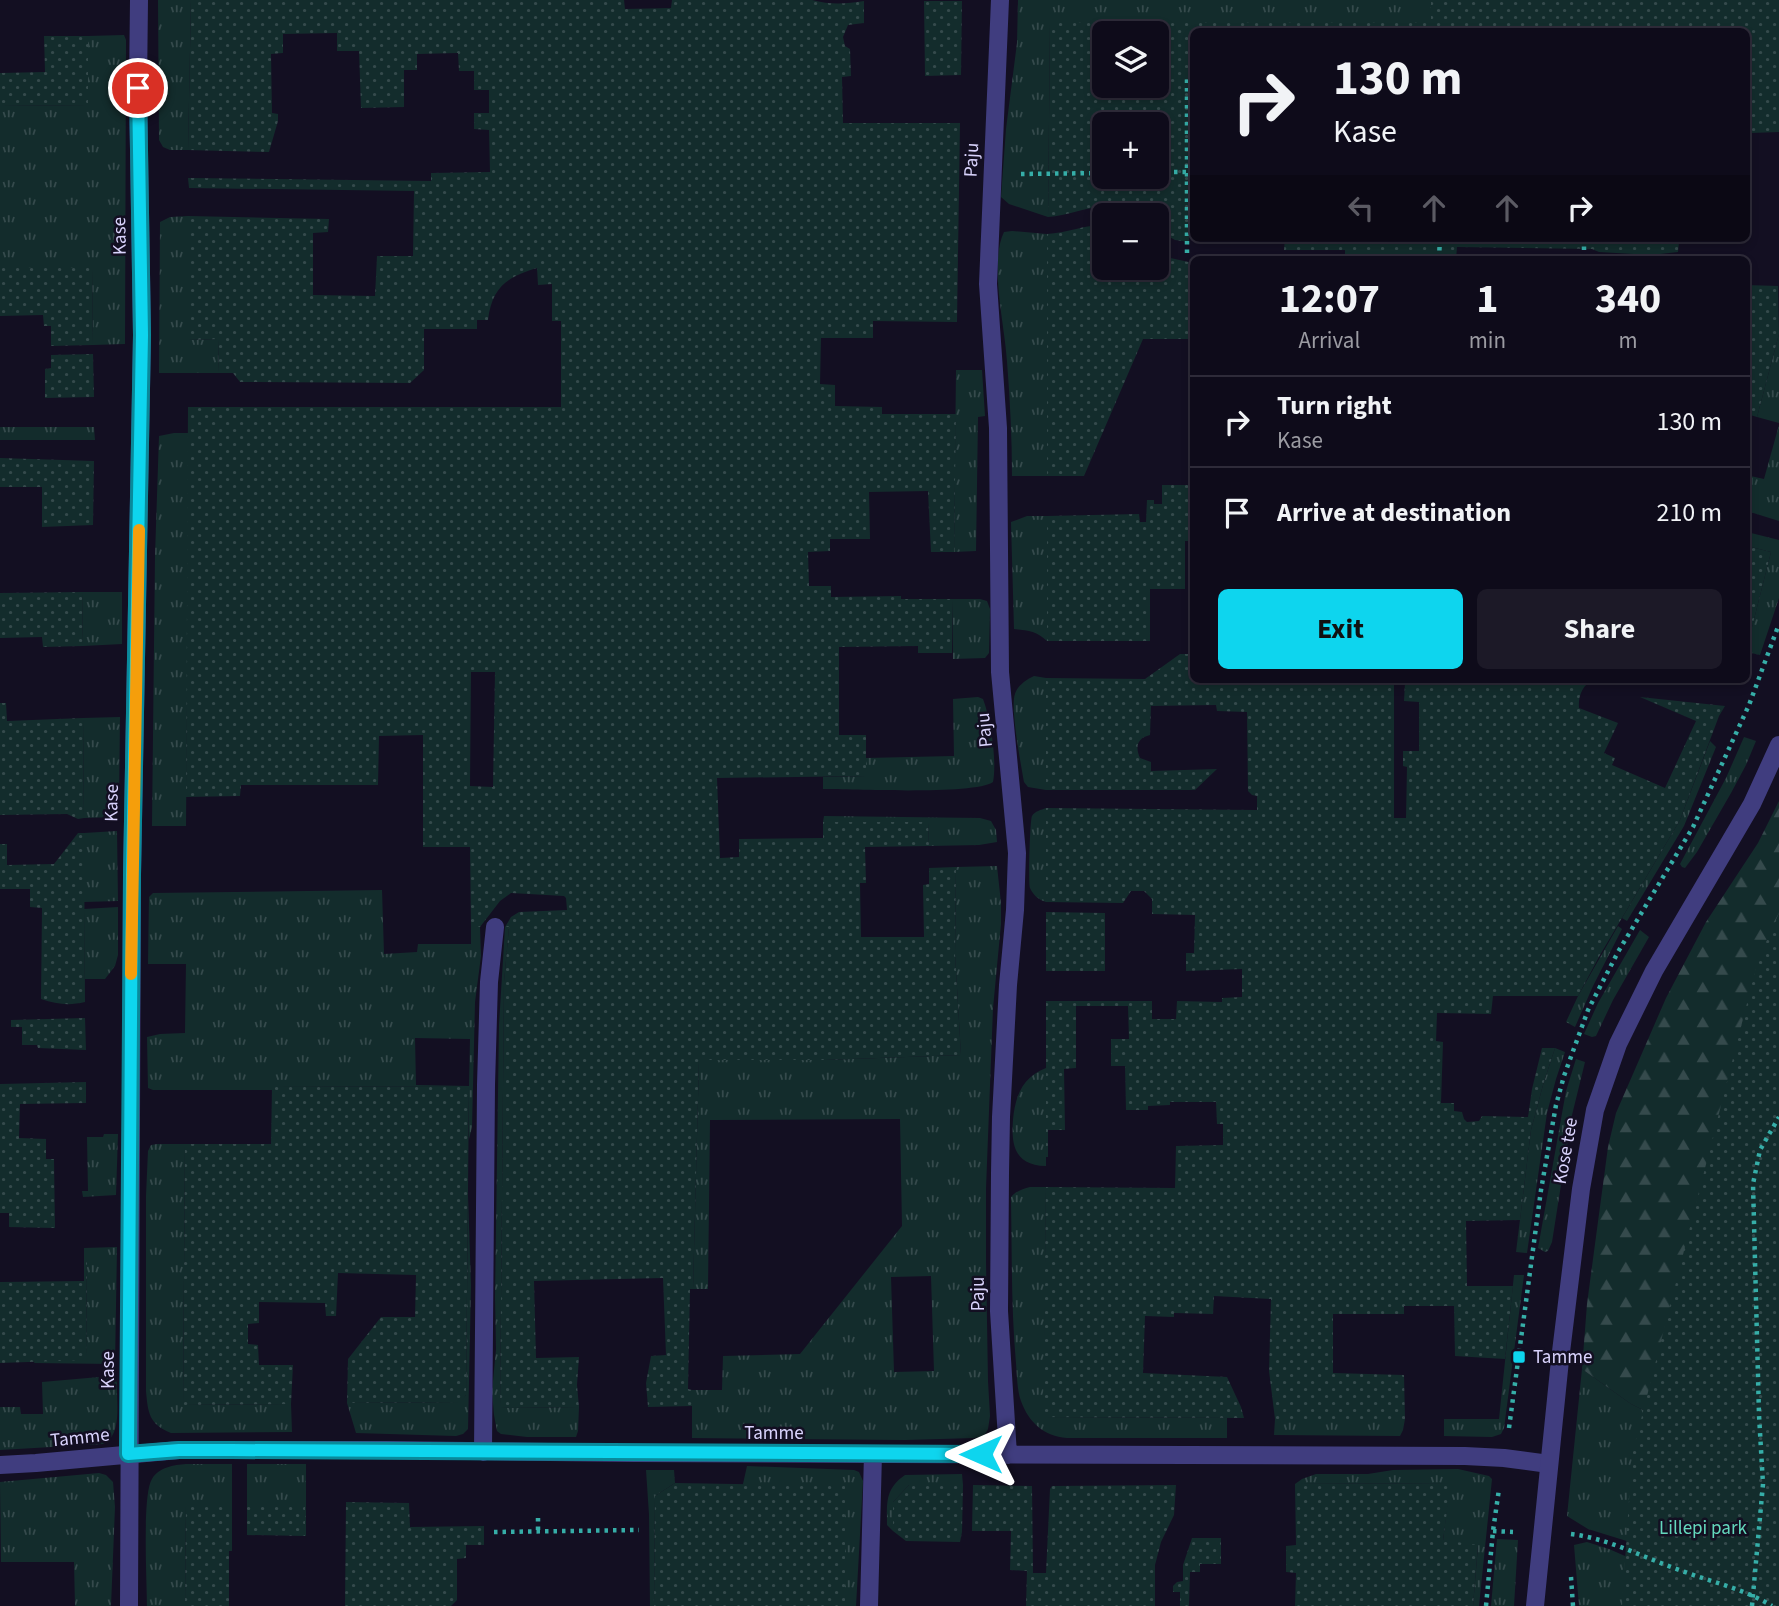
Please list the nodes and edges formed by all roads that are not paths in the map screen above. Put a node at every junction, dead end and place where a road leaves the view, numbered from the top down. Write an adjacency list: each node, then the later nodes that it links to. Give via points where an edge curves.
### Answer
1 (139, 0): 6 (street, Kase, via 142,335)
2 (1000, 0): 8 (street, Paju, via 988,284 998,428 1000,672 1017,853 1001,1117 999,1311)
3 (1779, 745): 9 (street, Kose tee, via 1752,804 1654,971 1618,1044 1595,1110 1579,1202)
4 (495, 927): 5 (street, via 486,1085)
5 (484, 1452): 6 (street, Tamme, via 179,1450); 7 (street, Tamme)
6 (128, 1454): 10 (street, Tamme); 11 (street, Kase)
7 (873, 1454): 8 (street, Tamme); 12 (street)
8 (1008, 1455): 9 (street, Tamme, via 1465,1456)
9 (1549, 1464): 13 (street, Kose tee)
10 (0, 1465)
11 (129, 1606)
12 (869, 1606)
13 (1535, 1606)

